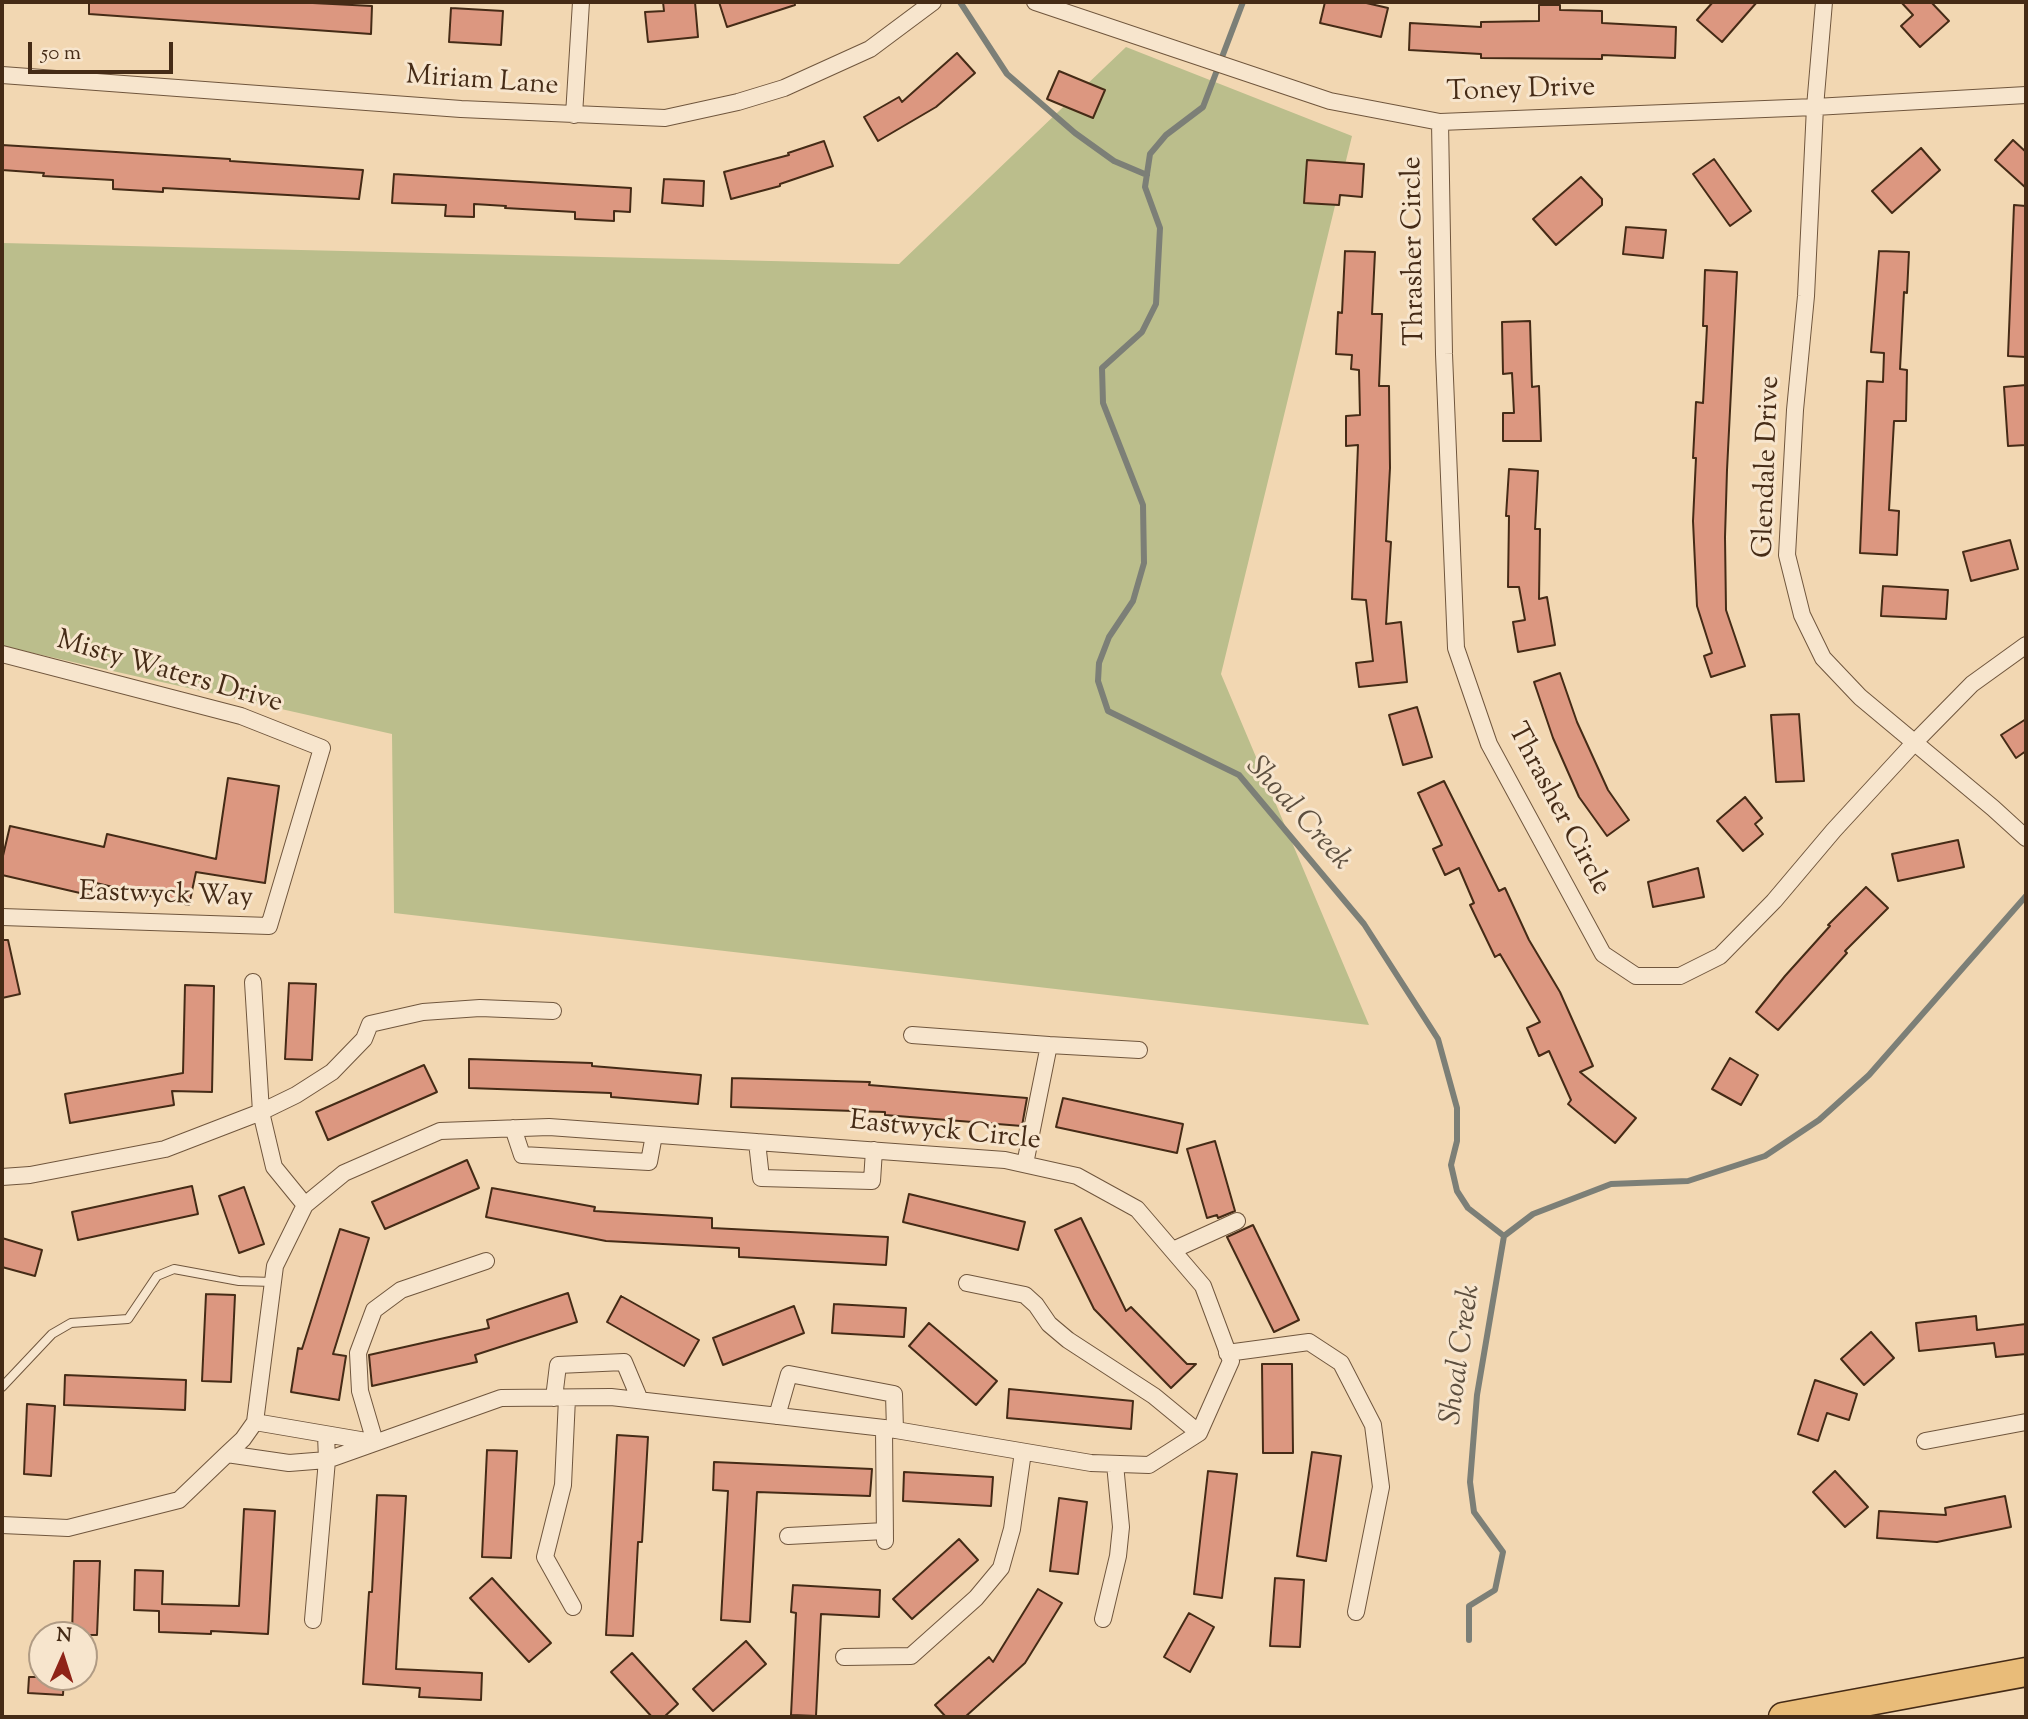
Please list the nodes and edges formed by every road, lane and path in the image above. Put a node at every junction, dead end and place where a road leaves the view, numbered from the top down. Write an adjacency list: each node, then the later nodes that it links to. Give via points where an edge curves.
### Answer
1 (581, 2): 8 (street)
2 (933, 2): 8 (street, Miriam Lane, via 870,49 784,88 665,118)
3 (1035, 2): 9 (street, Toney Drive, via 1330,101)
4 (1824, 2): 7 (street, Glendale Drive)
5 (2, 75): 8 (street, Miriam Lane)
6 (2026, 95): 7 (street, Toney Drive)
7 (1815, 107): 9 (street, Toney Drive); 12 (street, Glendale Drive, via 1787,555 1802,615 1823,658 1860,697)
8 (574, 115)
9 (1440, 122): 12 (street, Thrasher Circle, via 1457,648 1489,744 1603,954 1636,976 1680,976 1720,956)
10 (2026, 645): 12 (street, Thrasher Circle, via 1972,684)
11 (2, 654): 13 (street, Misty Waters Drive, via 241,716)
12 (1915, 742): 14 (street, Glendale Drive)
13 (321, 748): 15 (street, Eastwyck Way, via 269,926)
14 (2026, 838)
15 (2, 917)
16 (253, 982): 21 (street)
17 (553, 1011): 21 (street, via 480,1008 423,1012 370,1024 364,1039 332,1072)
18 (912, 1035): 19 (street)
19 (1049, 1045): 20 (street); 26 (street)
20 (1139, 1050)
21 (261, 1112): 27 (street, via 165,1149); 28 (street, via 274,1167)
22 (513, 1128): 23 (street, Eastwyck Circle); 23 (street, via 522,1155 649,1163); 28 (street, Eastwyck Circle, via 440,1131 344,1173)
23 (654, 1135): 24 (street, Eastwyck Circle)
24 (757, 1142): 25 (street, Eastwyck Circle); 25 (street, via 761,1178 872,1181)
25 (874, 1150): 26 (street, Eastwyck Circle)
26 (1026, 1164): 30 (street, Eastwyck Circle, via 1077,1177 1137,1209)
27 (2, 1177)
28 (305, 1205): 32 (street, Eastwyck Circle, via 275,1266)
29 (1237, 1221): 30 (street)
30 (1172, 1251): 34 (street, Eastwyck Circle, via 1203,1286)
31 (486, 1261): 45 (street, via 401,1290 374,1310 358,1353 360,1391)
32 (273, 1282): 35 (lane, via 174,1269 157,1276 128,1320 71,1323 52,1334); 40 (street, Eastwyck Circle)
33 (967, 1283): 42 (street, via 1025,1295 1068,1340 1154,1396)
34 (1227, 1353): 42 (street, via 1231,1362); 53 (street, via 1309,1342 1341,1363 1373,1425 1381,1487)
35 (2, 1387)
36 (560, 1398): 37 (street); 37 (street, via 558,1365 624,1362); 45 (street, via 501,1398); 52 (street, via 563,1485 545,1557)
37 (640, 1401): 38 (street)
38 (778, 1416): 41 (street); 41 (street, via 789,1374 894,1394)
39 (2026, 1422): 44 (street)
40 (255, 1423): 43 (street); 47 (street)
41 (889, 1429): 46 (street); 51 (street, via 885,1536)
42 (1199, 1433): 49 (street, via 1149,1465)
43 (326, 1435): 45 (street); 48 (street)
44 (1925, 1441)
45 (374, 1442): 48 (street)
46 (1023, 1452): 49 (street); 56 (street, via 1012,1529 1000,1568 976,1598 911,1656)
47 (228, 1454): 48 (street, via 289,1463); 50 (street, via 180,1500 68,1528)
48 (327, 1460): 55 (street)
49 (1115, 1464): 54 (street, via 1121,1527)
50 (2, 1525)
51 (788, 1536)
52 (573, 1607)
53 (1356, 1612)
54 (1103, 1619)
55 (313, 1620)
56 (844, 1657)
57 (2026, 1672): 58 (highway)
58 (1783, 1717)

